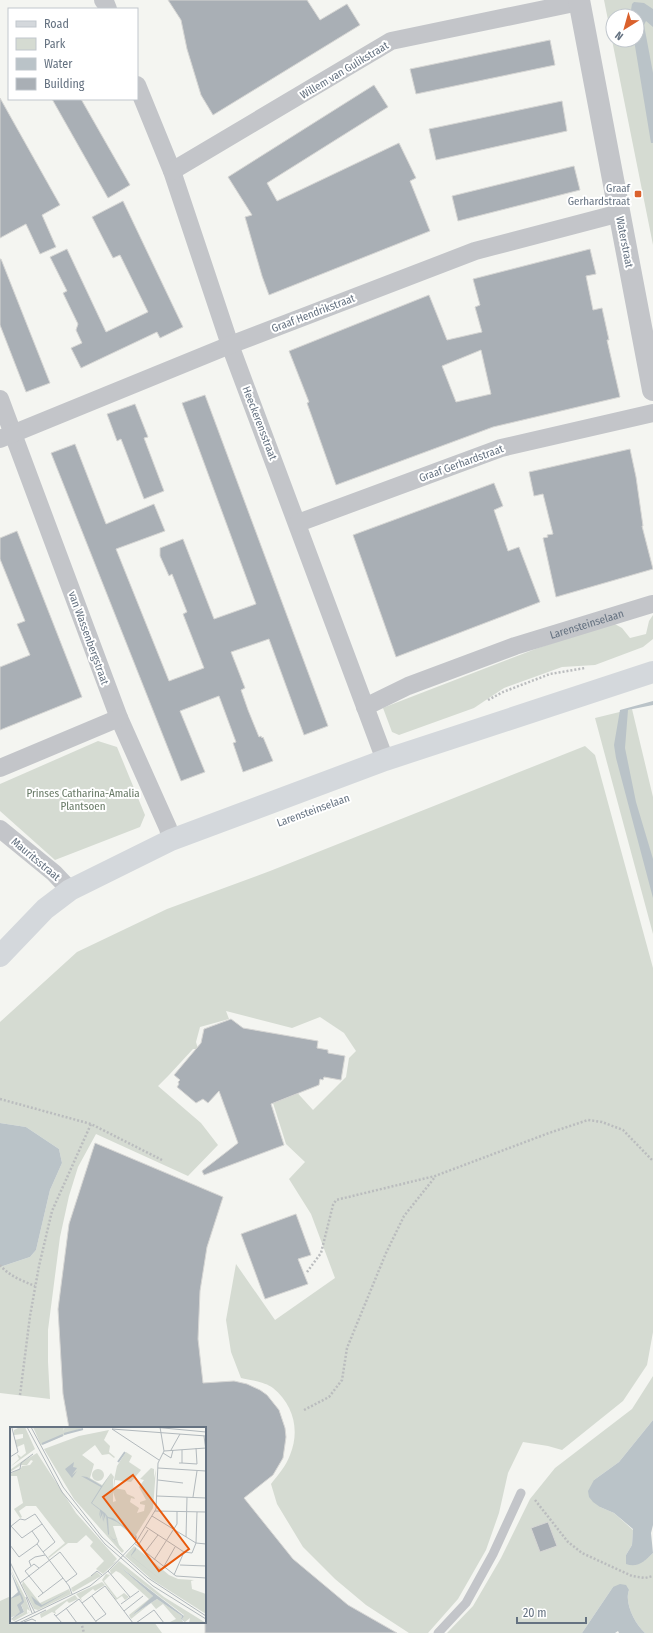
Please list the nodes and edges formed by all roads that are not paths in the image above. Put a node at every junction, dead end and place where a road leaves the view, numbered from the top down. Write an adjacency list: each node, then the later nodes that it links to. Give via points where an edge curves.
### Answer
1 (579, 1): 3 (street, Willem van Gulikstraat, via 391,41); 4 (street, Waterstraat)
2 (138, 87): 3 (street, Heeckerensstraat)
3 (172, 171): 5 (street, Heeckerensstraat)
4 (620, 213): 5 (street, Graaf Hendrikstraat, via 475,250); 6 (street, Waterstraat)
5 (230, 345): 9 (street, Graaf Hendrikstraat); 10 (street, Heeckerensstraat)
6 (653, 390)
7 (0, 399): 9 (street, van Wassenbergstraat)
8 (653, 414): 10 (street, Graaf Gerhardstraat, via 501,448)
9 (7, 436): 14 (street, van Wassenbergstraat)
10 (298, 524): 13 (street, Heeckerensstraat)
11 (652, 604): 13 (street, Larensteinselaan, via 515,646 408,686)
12 (653, 672): 15 (main road, Larensteinselaan)
13 (366, 707): 15 (street, Heeckerensstraat)
14 (119, 718): 16 (street); 18 (street, van Wassenbergstraat)
15 (385, 760): 18 (main road, Larensteinselaan)
16 (0, 768)
17 (0, 829): 19 (street, Mauritsstraat, via 54,873)
18 (171, 840): 19 (main road, Larensteinselaan)
19 (70, 890): 20 (main road, Larensteinselaan, via 45,910)
20 (0, 956)
21 (521, 1492): 22 (lane, via 493,1554 466,1603)
22 (438, 1633)

